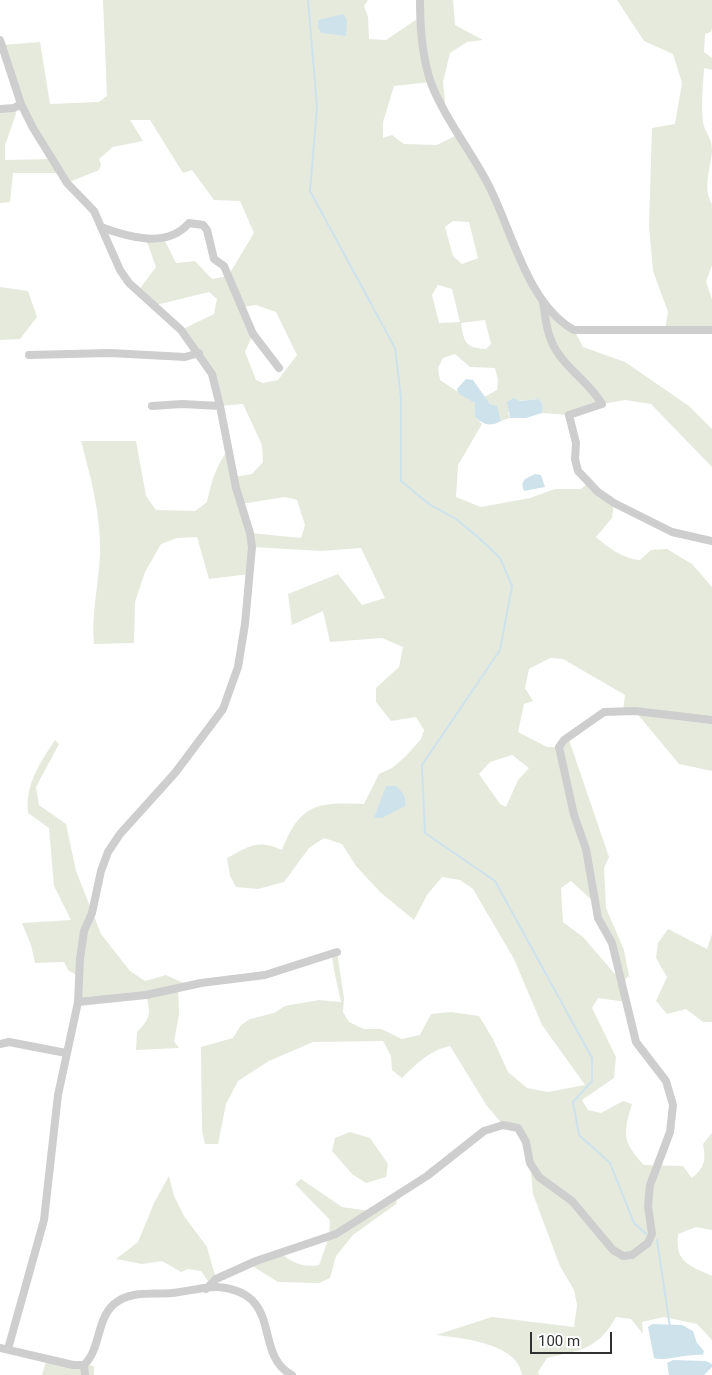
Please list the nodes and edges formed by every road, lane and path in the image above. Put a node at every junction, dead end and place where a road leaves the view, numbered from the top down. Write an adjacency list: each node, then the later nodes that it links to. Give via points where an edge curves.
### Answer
1 (420, 0): 6 (street, via 422,44 431,82 489,186 535,289)
2 (0, 40): 3 (street)
3 (21, 104): 4 (street); 5 (street, via 67,183 94,212)
4 (0, 109)
5 (101, 227): 8 (street, via 129,283 181,330); 10 (street, via 124,236 146,239 181,232 189,223 203,225 214,259 224,266 253,334)
6 (543, 300): 7 (street, via 560,323 574,330); 13 (street, via 551,341 562,359 597,394 602,404 570,414 578,471 614,503 672,532)
7 (712, 330)
8 (199, 353): 9 (street, via 185,357 110,353); 12 (street, via 212,374)
9 (29, 354)
10 (279, 368)
11 (152, 406): 12 (street)
12 (220, 406): 16 (street, via 236,488 252,547 238,667 223,709 206,734 108,852 84,931)
13 (712, 541)
14 (712, 720): 19 (street, via 635,711 604,712 568,736 559,747 574,814 586,849 598,918 612,943 636,1042 666,1082 673,1105 670,1132 650,1185 648,1206 652,1234 648,1243 632,1256 623,1256 613,1250 572,1200 538,1177 518,1128 503,1125 484,1131 427,1176 336,1234 242,1267 216,1279)
15 (337, 952): 16 (street, via 264,975)
16 (78, 1002): 18 (street)
17 (0, 1044): 18 (street, via 9,1042)
18 (66, 1053): 20 (street, via 44,1220)
19 (206, 1289): 21 (street, via 170,1294 139,1293 121,1299 103,1320 92,1358); 23 (street, via 216,1286 238,1291 255,1304 268,1329 270,1347 277,1363)
20 (4, 1348): 21 (street)
21 (84, 1365): 22 (street)
22 (85, 1375)
23 (292, 1375)

